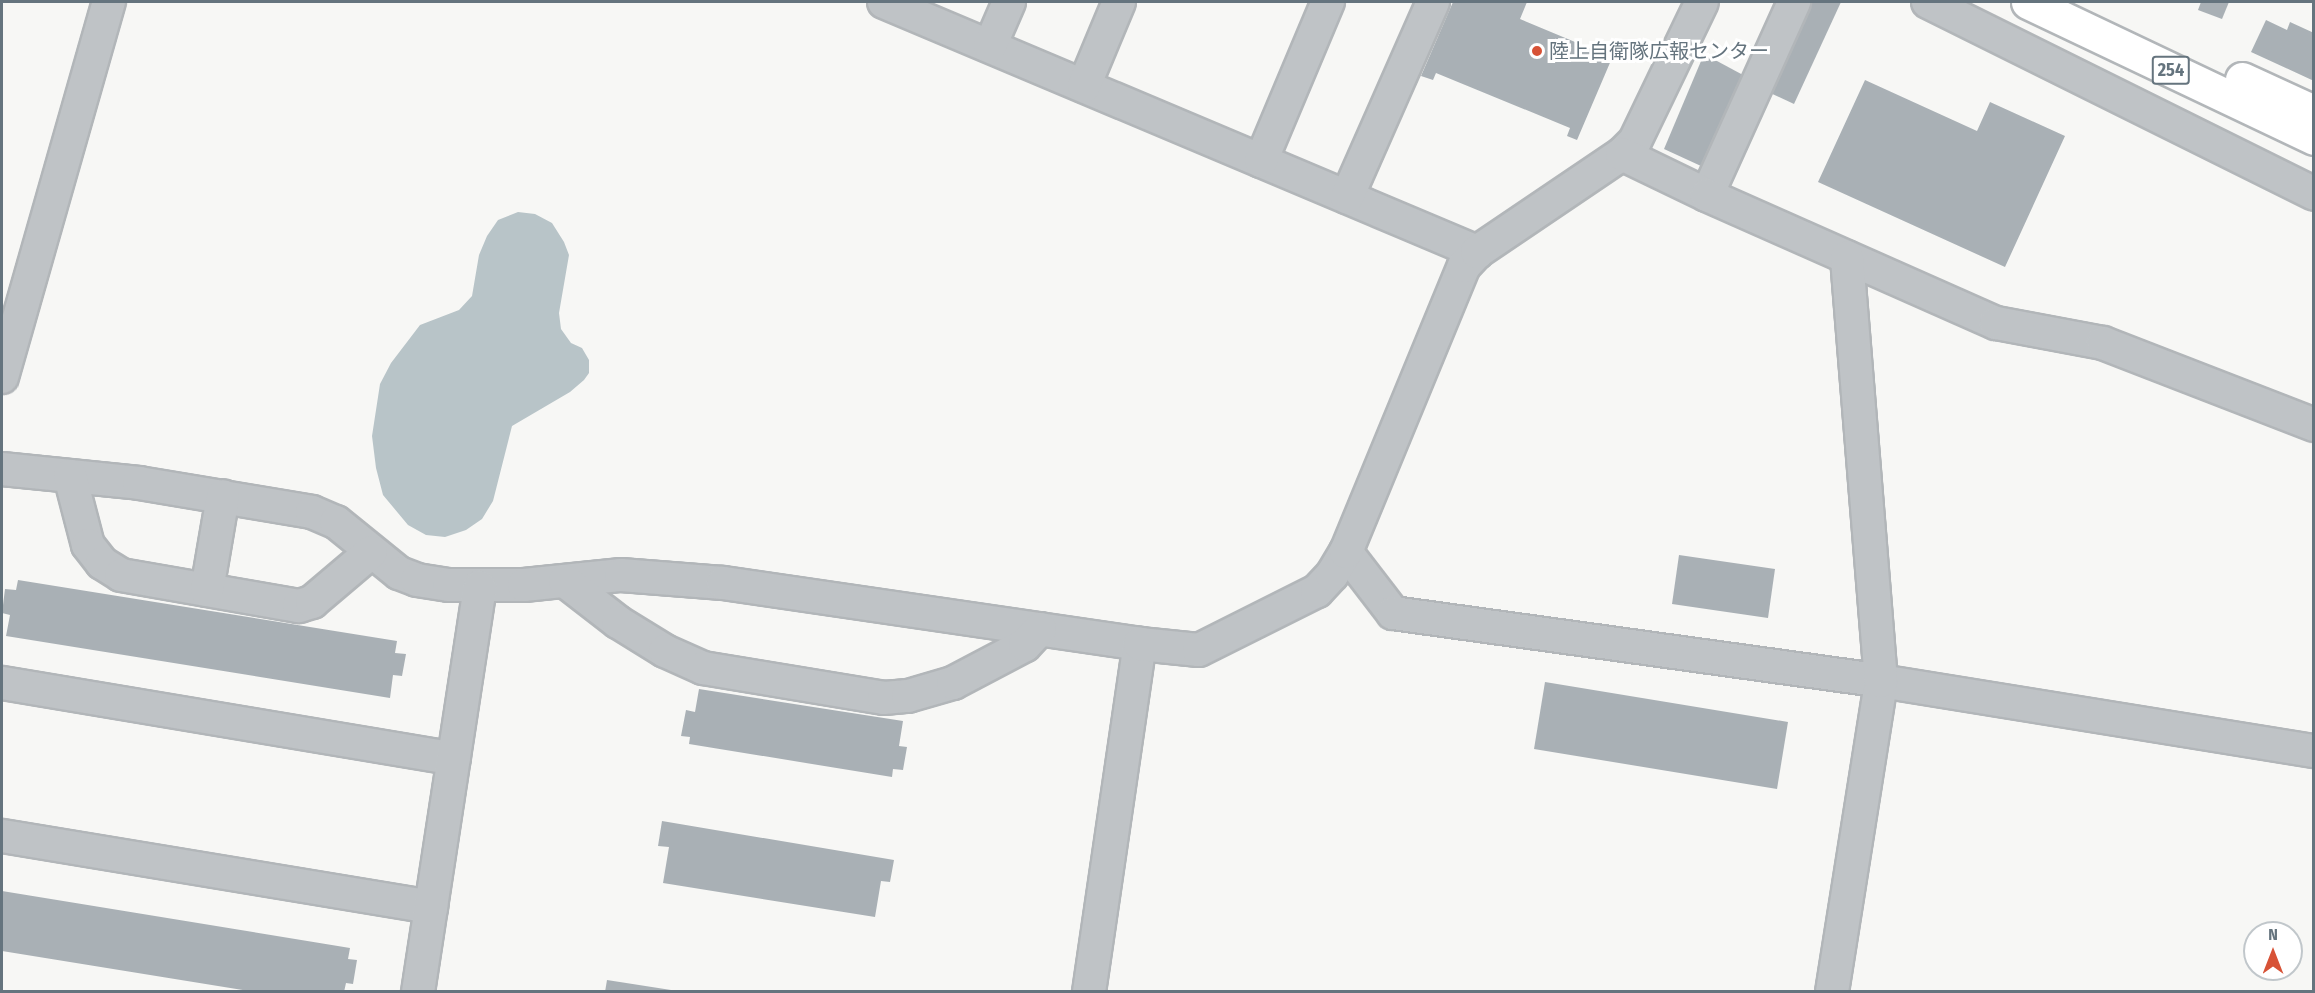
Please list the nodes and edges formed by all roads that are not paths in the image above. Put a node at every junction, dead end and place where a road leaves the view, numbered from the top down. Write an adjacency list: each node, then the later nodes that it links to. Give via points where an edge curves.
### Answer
1 (108, 2): 23 (lane)
2 (1009, 2): 12 (lane)
3 (1119, 2): 13 (lane)
4 (1328, 2): 17 (lane)
5 (1433, 2): 20 (lane)
6 (1702, 2): 16 (lane, via 1635,141)
7 (1794, 2): 19 (lane)
8 (1928, 2): 18 (lane)
9 (2028, 2): 15 (highway, 254)
10 (2078, 2): 14 (highway, 254)
11 (897, 4): 12 (lane)
12 (990, 46): 13 (lane)
13 (1084, 86): 17 (lane)
14 (2313, 112)
15 (2313, 138)
16 (1622, 154): 19 (lane); 21 (lane)
17 (1261, 160): 20 (lane)
18 (2313, 194)
19 (1707, 195): 22 (lane)
20 (1347, 197): 21 (lane)
21 (1477, 252): 29 (lane, via 1464,266)
22 (1847, 257): 24 (lane, via 1996,323 2103,343); 35 (lane)
23 (3, 366)
24 (2313, 425)
25 (2, 469): 26 (lane)
26 (70, 476): 27 (lane); 32 (lane, via 88,544 102,563 122,575)
27 (223, 496): 28 (lane, via 312,512 336,522); 32 (lane)
28 (371, 552): 31 (lane, via 399,573 417,580); 32 (lane, via 312,602 299,606)
29 (1346, 552): 34 (lane, via 1317,591 1199,650); 35 (lane, via 1393,613)
30 (566, 581): 31 (lane); 33 (lane, via 621,575 723,583); 33 (lane, via 618,622 664,651 703,668 884,698 908,696 953,683 1025,645)
31 (480, 587): 38 (lane)
32 (207, 590)
33 (1040, 629): 34 (lane)
34 (1140, 644): 42 (lane)
35 (1881, 681): 37 (lane); 43 (lane)
36 (2, 683): 38 (lane)
37 (2313, 752)
38 (454, 759): 40 (lane)
39 (2, 836): 40 (lane)
40 (431, 907): 41 (lane)
41 (418, 992)
42 (1089, 992)
43 (1832, 992)

